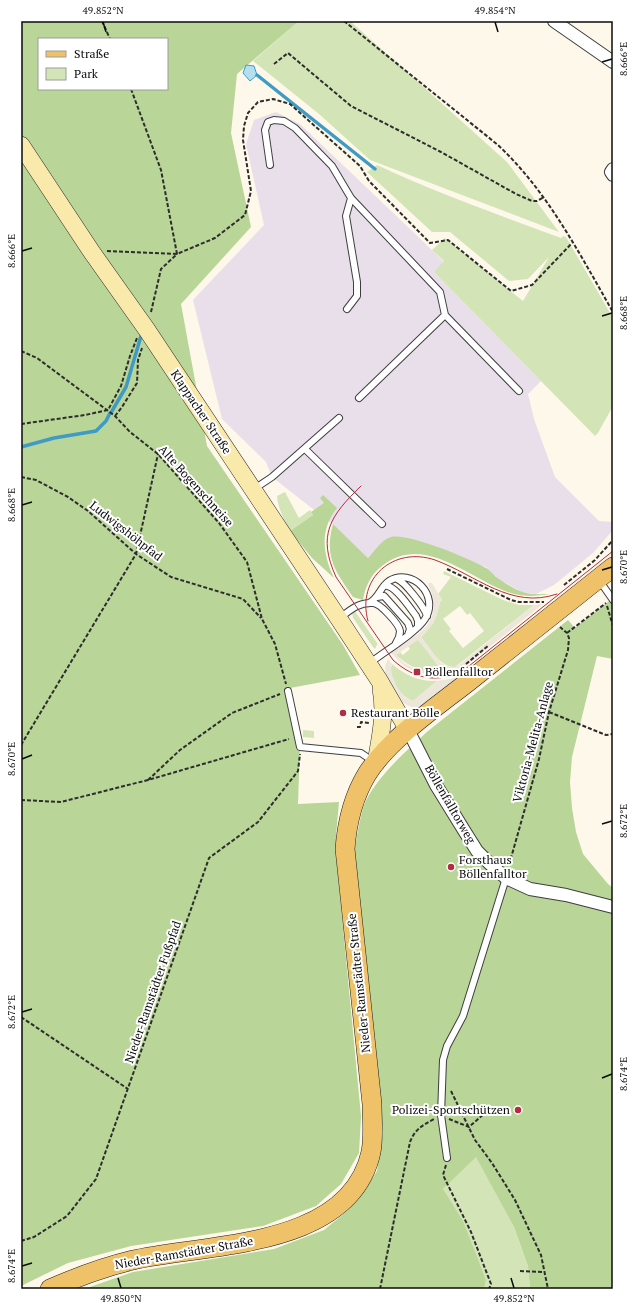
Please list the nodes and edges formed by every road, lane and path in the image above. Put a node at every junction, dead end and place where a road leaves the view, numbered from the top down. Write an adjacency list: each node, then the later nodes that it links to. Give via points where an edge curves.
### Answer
1 (102, 21): 4 (path)
2 (344, 21): 14 (path, via 498,145 514,160)
3 (554, 21): 6 (street)
4 (110, 38)
5 (613, 50): 6 (street)
6 (599, 52): 7 (street)
7 (613, 62)
8 (274, 64): 14 (path, via 288,53 351,106 516,194 532,201)
9 (131, 90): 18 (path, via 162,170)
10 (21, 145): 17 (main road, Klappacher Straße)
11 (270, 165): 15 (lane, via 265,130 268,122 284,121 295,128 332,166)
12 (613, 168): 13 (street)
13 (613, 175)
14 (544, 197): 16 (path)
15 (351, 198): 19 (lane, via 346,216 357,296); 21 (lane, via 440,292)
16 (573, 242): 18 (path, via 532,285 511,291 448,240 430,243 369,181 360,166 290,104 273,99 258,102 248,113 244,126 243,140 251,191 245,215 215,238); 20 (path)
17 (91, 250): 18 (path); 22 (main road, Klappacher Straße)
18 (177, 254): 22 (path, via 161,269)
19 (347, 309)
20 (613, 312)
21 (446, 315): 24 (lane); 25 (lane)
22 (144, 327): 26 (path, via 130,356 122,386); 27 (path, via 137,383); 33 (main road, Klappacher Straße)
23 (21, 351): 26 (path, Alte Bogenschneise, via 38,358)
24 (519, 391)
25 (358, 398)
26 (108, 410): 27 (path, Alte Bogenschneise); 29 (path)
27 (115, 416): 31 (path, Alte Bogenschneise, via 130,432)
28 (339, 418): 30 (lane)
29 (21, 424)
30 (305, 449): 33 (lane); 34 (lane)
31 (158, 454): 36 (path); 49 (path, Alte Bogenschneise, via 220,523 247,562)
32 (21, 477): 36 (path, Ludwigshöhpfad, via 36,480 68,497 88,511)
33 (253, 490): 48 (main road, Klappacher Straße)
34 (382, 524)
35 (613, 540): 39 (path)
36 (136, 554): 49 (path, Ludwigshöhpfad, via 171,577 243,599); 64 (path)
37 (613, 567): 39 (main road, Nieder-Ramstädter Straße)
38 (446, 569): 46 (path, via 511,600 534,603)
39 (594, 571): 43 (lane); 46 (main road, Nieder-Ramstädter Straße)
40 (397, 578): 41 (lane); 47 (lane, via 423,607); 47 (lane, via 414,581 424,587 429,603)
41 (384, 586): 42 (lane); 51 (lane, via 394,589 416,616)
42 (377, 597): 44 (lane); 53 (lane, via 384,596 404,618 410,630)
43 (612, 599): 45 (path)
44 (369, 603): 48 (lane, via 358,605); 54 (lane, via 378,604 398,627)
45 (606, 603): 50 (path); 52 (path)
46 (549, 609): 52 (path); 61 (main road, Nieder-Ramstädter Straße)
47 (426, 616): 51 (lane)
48 (339, 618): 55 (main road, Klappacher Straße)
49 (262, 619): 57 (path, via 275,644)
50 (613, 626)
51 (418, 627): 53 (lane)
52 (567, 633): 58 (path, Viktoria-Melita-Anlage, via 568,650)
53 (408, 635): 54 (lane)
54 (396, 643): 55 (lane)
55 (368, 664): 56 (main road, Klappacher Straße)
56 (379, 680): 61 (main road, Klappacher Straße); 66 (main road, Klappacher Straße, via 383,708)
57 (288, 691): 63 (lane); 67 (path, via 232,713 180,750)
58 (550, 712): 62 (path, via 606,735); 69 (path, Viktoria-Melita-Anlage)
59 (366, 723): 60 (path, via 361,722 360,727)
60 (357, 727)
61 (408, 730): 66 (main road, Nieder-Ramstädter Straße); 69 (street, Böllenfalltorweg, via 436,785 465,832 478,851)
62 (613, 734)
63 (297, 737): 65 (lane); 67 (path)
64 (21, 745)
65 (300, 747): 66 (lane, via 361,753); 73 (path, Nieder-Ramstädter Fußpfad, via 298,771 258,822 209,858)
66 (376, 763): 81 (main road, Nieder-Ramstädter Straße, via 367,774 353,801 345,849 372,1104 373,1137 370,1153 356,1186 341,1202 302,1227 268,1238 133,1260 75,1278)
67 (148, 780): 68 (path, via 61,802)
68 (21, 800)
69 (506, 878): 70 (street, Böllenfalltorweg, via 530,889); 72 (lane, via 463,1016 447,1046)
70 (613, 906)
71 (21, 1017): 73 (path)
72 (443, 1073): 75 (lane); 76 (path)
73 (128, 1089): 78 (path, Nieder-Ramstädter Fußpfad, via 96,1179 67,1216 34,1237)
74 (486, 1112): 76 (path)
75 (441, 1115): 76 (path); 77 (lane); 82 (path, via 419,1128 410,1142)
76 (469, 1127): 80 (path, via 515,1200 541,1254)
77 (448, 1158): 83 (path, via 443,1175 471,1232 491,1284)
78 (21, 1242)
79 (520, 1271): 80 (path)
80 (545, 1272): 84 (path)
81 (50, 1289)
82 (380, 1289)
83 (490, 1289)
84 (548, 1289)

